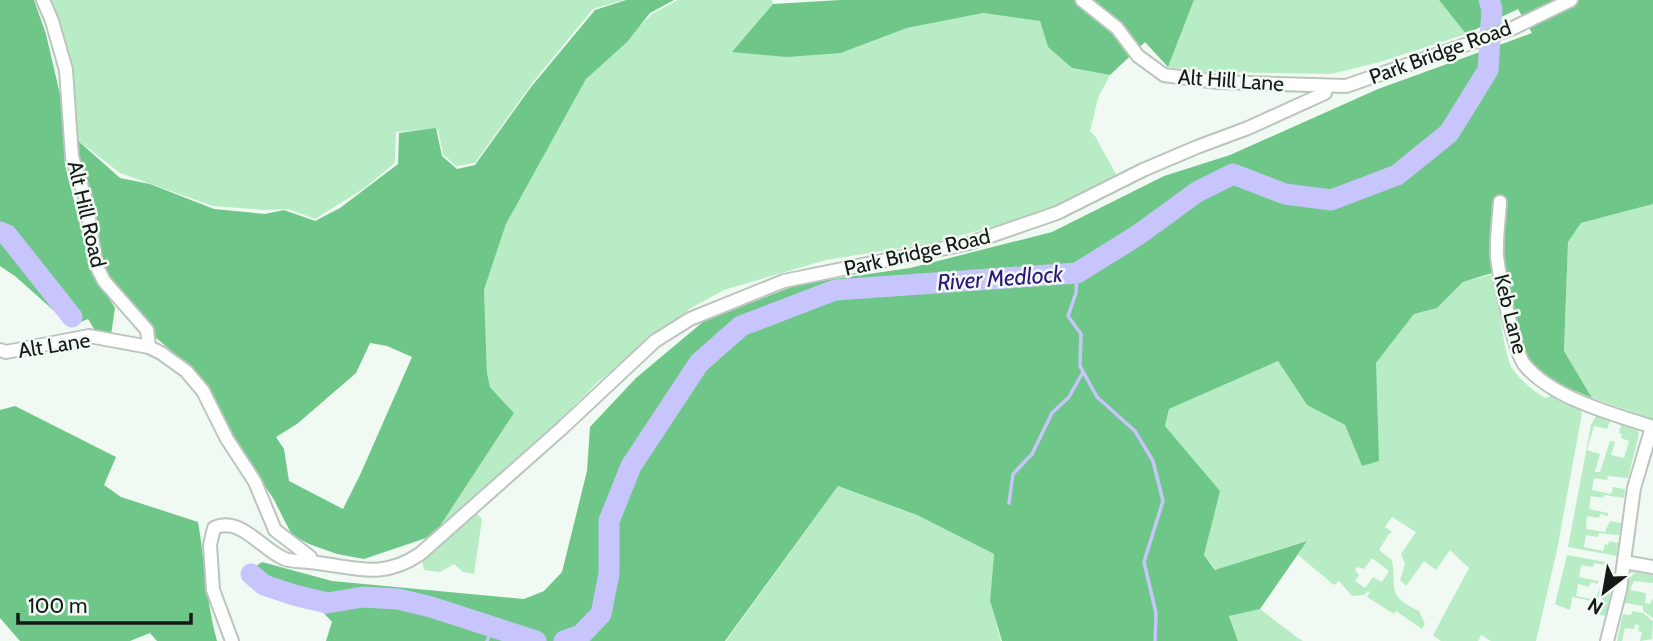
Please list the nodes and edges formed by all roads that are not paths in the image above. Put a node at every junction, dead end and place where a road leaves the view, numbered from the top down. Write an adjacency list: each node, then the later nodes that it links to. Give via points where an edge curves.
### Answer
1 (43, 0): 6 (street, Alt Hill Road, via 66,69 72,157 86,200 96,265 146,330)
2 (1082, 0): 4 (street, Alt Hill Lane, via 1118,28 1138,56 1164,75)
3 (1571, 0): 4 (street, Park Bridge Road, via 1472,43 1346,86)
4 (1325, 86): 9 (street, Park Bridge Road, via 1325,93 1143,170 1057,213 970,243 784,281 690,319 655,341 405,564 367,572)
5 (1500, 202): 8 (street, Keb Lane, via 1497,255 1523,363 1554,389)
6 (149, 347): 7 (street, Alt Lane, via 89,336); 9 (street, via 186,371 203,391 226,439 255,481 275,530)
7 (0, 350)
8 (1652, 427): 10 (street, via 1634,486)
9 (312, 562): 12 (street, via 280,557 236,528 222,524 214,528 210,545 213,590)
10 (1624, 562): 11 (street); 13 (street)
11 (1653, 567)
12 (232, 641)
13 (1607, 641)

